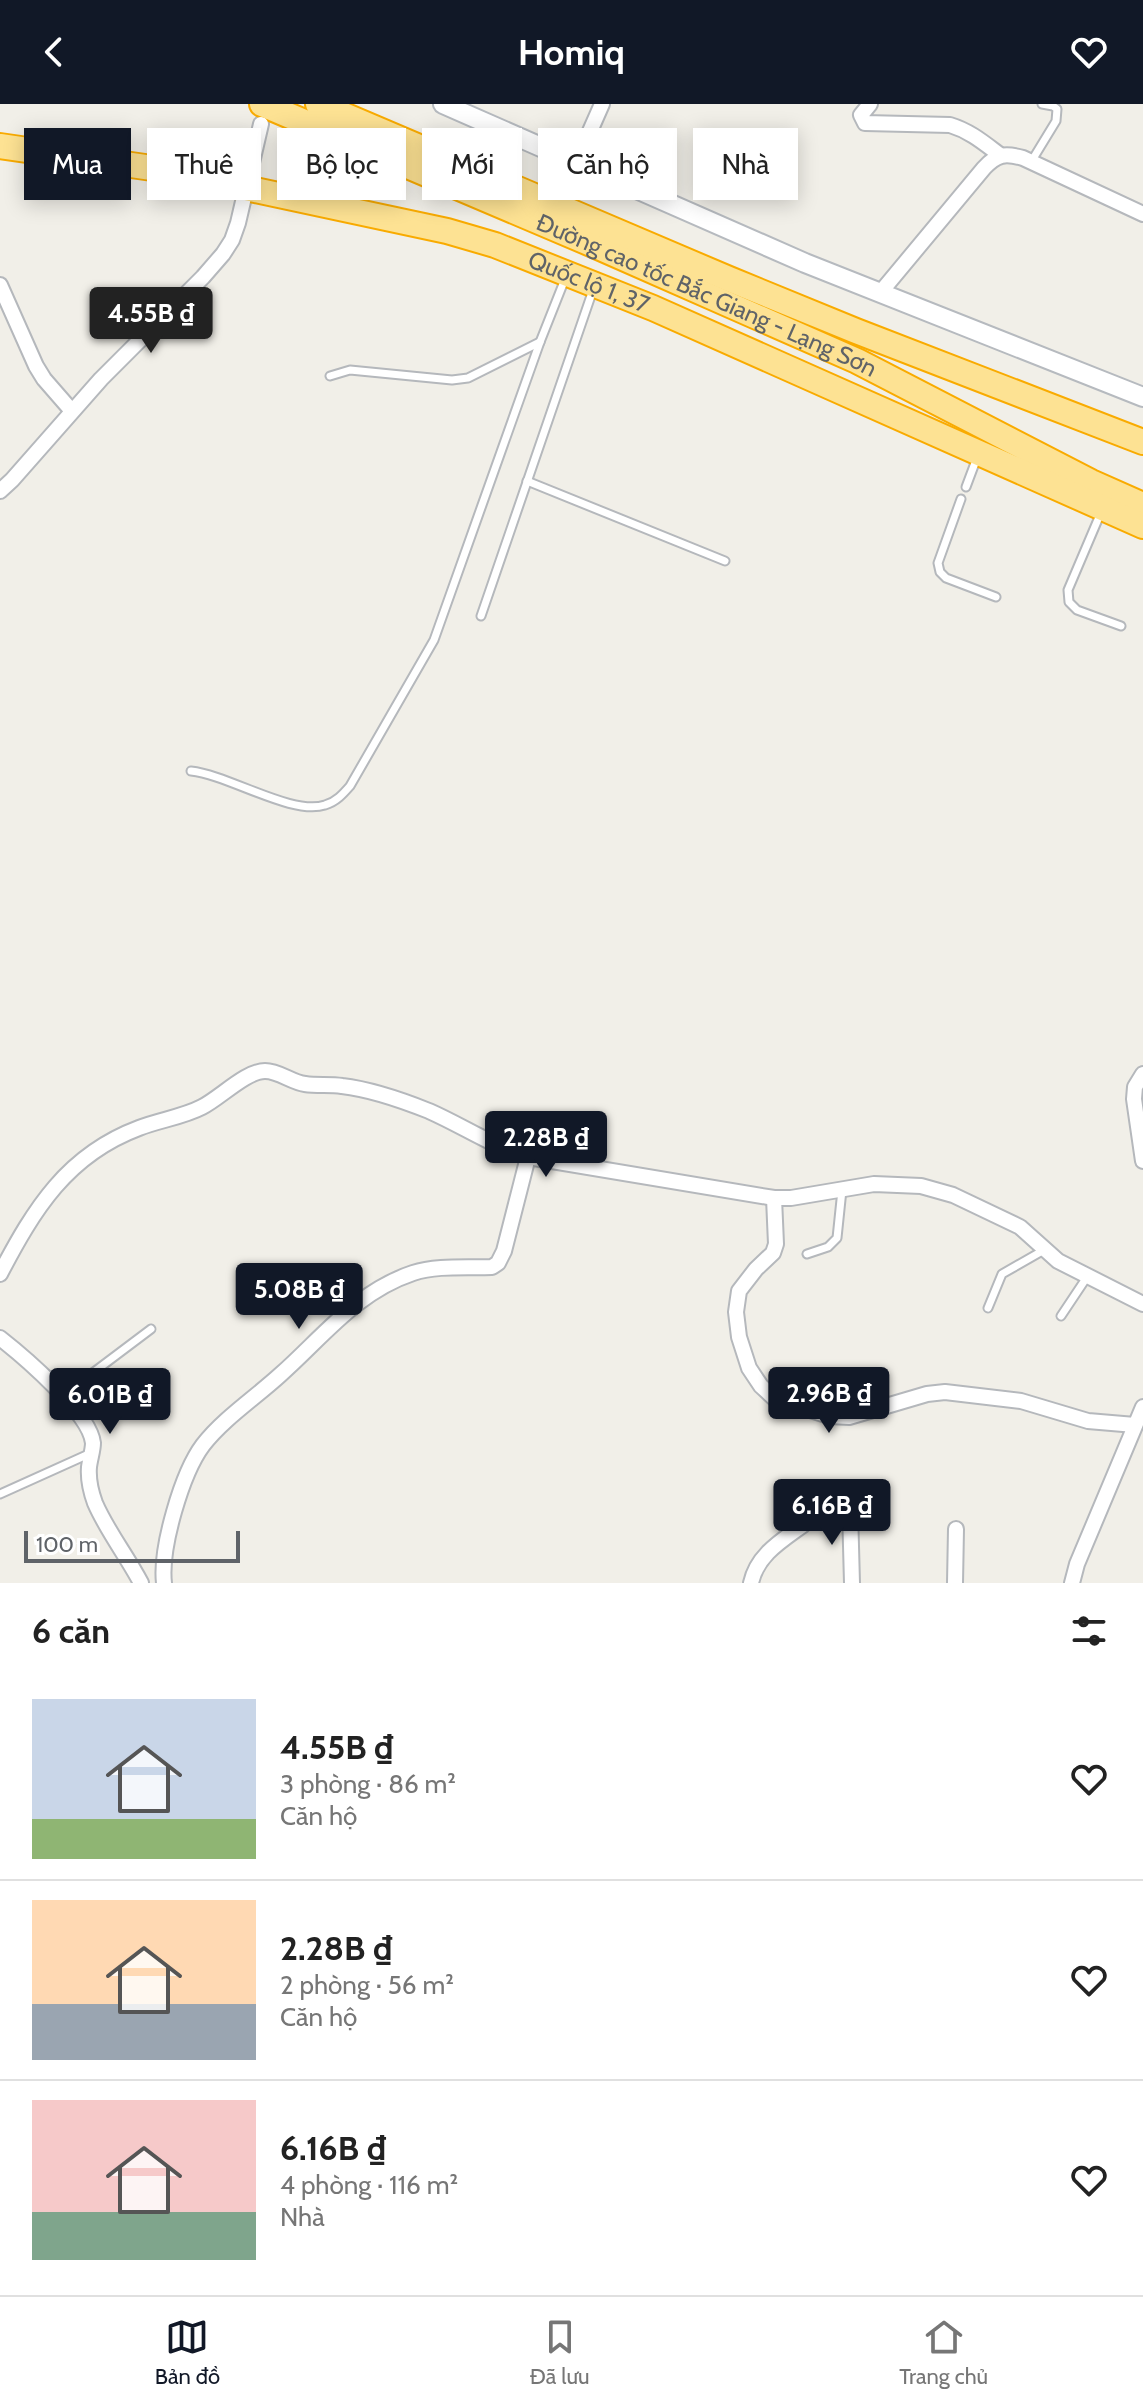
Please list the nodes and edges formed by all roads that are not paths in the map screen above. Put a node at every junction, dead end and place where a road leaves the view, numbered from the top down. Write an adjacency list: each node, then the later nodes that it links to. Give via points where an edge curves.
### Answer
1 (318, 104): 25 (highway, Đường cao tốc Bắc Giang - Lạng Sơn, via 785,302)
2 (443, 104): 9 (street)
3 (602, 104): 7 (street)
4 (870, 104): 10 (street, via 861,115 865,123 950,125)
5 (1042, 104): 11 (lane, via 1057,109 1056,121)
6 (262, 114): 32 (highway, Đường cao tốc Bắc Giang - Lạng Sơn, via 596,246 857,361)
7 (591, 128)
8 (0, 146): 12 (highway, Quốc lộ 1, 37)
9 (538, 146)
10 (1000, 155): 11 (street); 20 (street)
11 (1031, 162): 16 (street)
12 (147, 167)
13 (261, 190): 17 (highway, Quốc lộ 1, 37, via 447,231)
14 (243, 200): 24 (street, via 223,254)
15 (661, 200): 20 (street)
16 (1143, 214)
17 (568, 273): 19 (highway, Quốc lộ 1, 37); 21 (lane)
18 (0, 285): 24 (street, via 36,366)
19 (595, 285): 26 (highway, Quốc lộ 1, 37); 28 (lane)
20 (880, 293): 23 (street)
21 (540, 342): 22 (lane, via 468,378 350,370); 39 (lane, via 434,640 350,786 326,805 310,807)
22 (330, 376)
23 (1143, 397)
24 (71, 410): 27 (street)
25 (1143, 442)
26 (978, 453): 29 (lane); 33 (highway, Quốc lộ 1, 37)
27 (6, 476): 30 (street)
28 (527, 481): 35 (lane); 37 (lane)
29 (966, 487)
30 (0, 491)
31 (961, 499): 36 (lane, via 938,563 940,572)
32 (1143, 505)
33 (1103, 508): 34 (highway, Quốc lộ 1, 37); 38 (lane, via 1068,590 1069,602)
34 (1143, 526)
35 (725, 561)
36 (996, 597)
37 (481, 616)
38 (1121, 626)
39 (191, 771)
40 (1143, 1074): 41 (street, via 1135,1087)
41 (1140, 1115): 43 (street)
42 (528, 1157): 45 (street); 48 (street, via 429,1111 341,1085 307,1084 262,1070 201,1107 140,1127 89,1155 36,1210); 64 (street, via 498,1263 413,1273 369,1293 203,1446 184,1481 172,1521)
43 (1143, 1161)
44 (843, 1188): 45 (street); 46 (street, via 896,1184 953,1195 1020,1227); 47 (lane, via 837,1238)
45 (774, 1198): 57 (street, via 776,1244 739,1291 736,1312 749,1368 775,1399 849,1417 945,1392 1021,1401 1088,1421)
46 (1044, 1250): 49 (street); 51 (lane, via 1002,1274)
47 (807, 1254)
48 (0, 1274)
49 (1087, 1277): 50 (street); 52 (lane)
50 (1143, 1304)
51 (988, 1308)
52 (1061, 1316)
53 (151, 1329): 55 (lane)
54 (0, 1338): 55 (street)
55 (62, 1396): 58 (street, via 89,1432)
56 (1143, 1407): 57 (street)
57 (1135, 1425): 68 (street)
58 (91, 1453): 59 (lane); 63 (street, via 95,1503)
59 (0, 1494)
60 (850, 1509): 66 (street)
61 (803, 1525): 65 (street, via 768,1550)
62 (956, 1529): 67 (street)
63 (141, 1583)
64 (164, 1583)
65 (751, 1583)
66 (852, 1583)
67 (955, 1583)
68 (1072, 1583)

